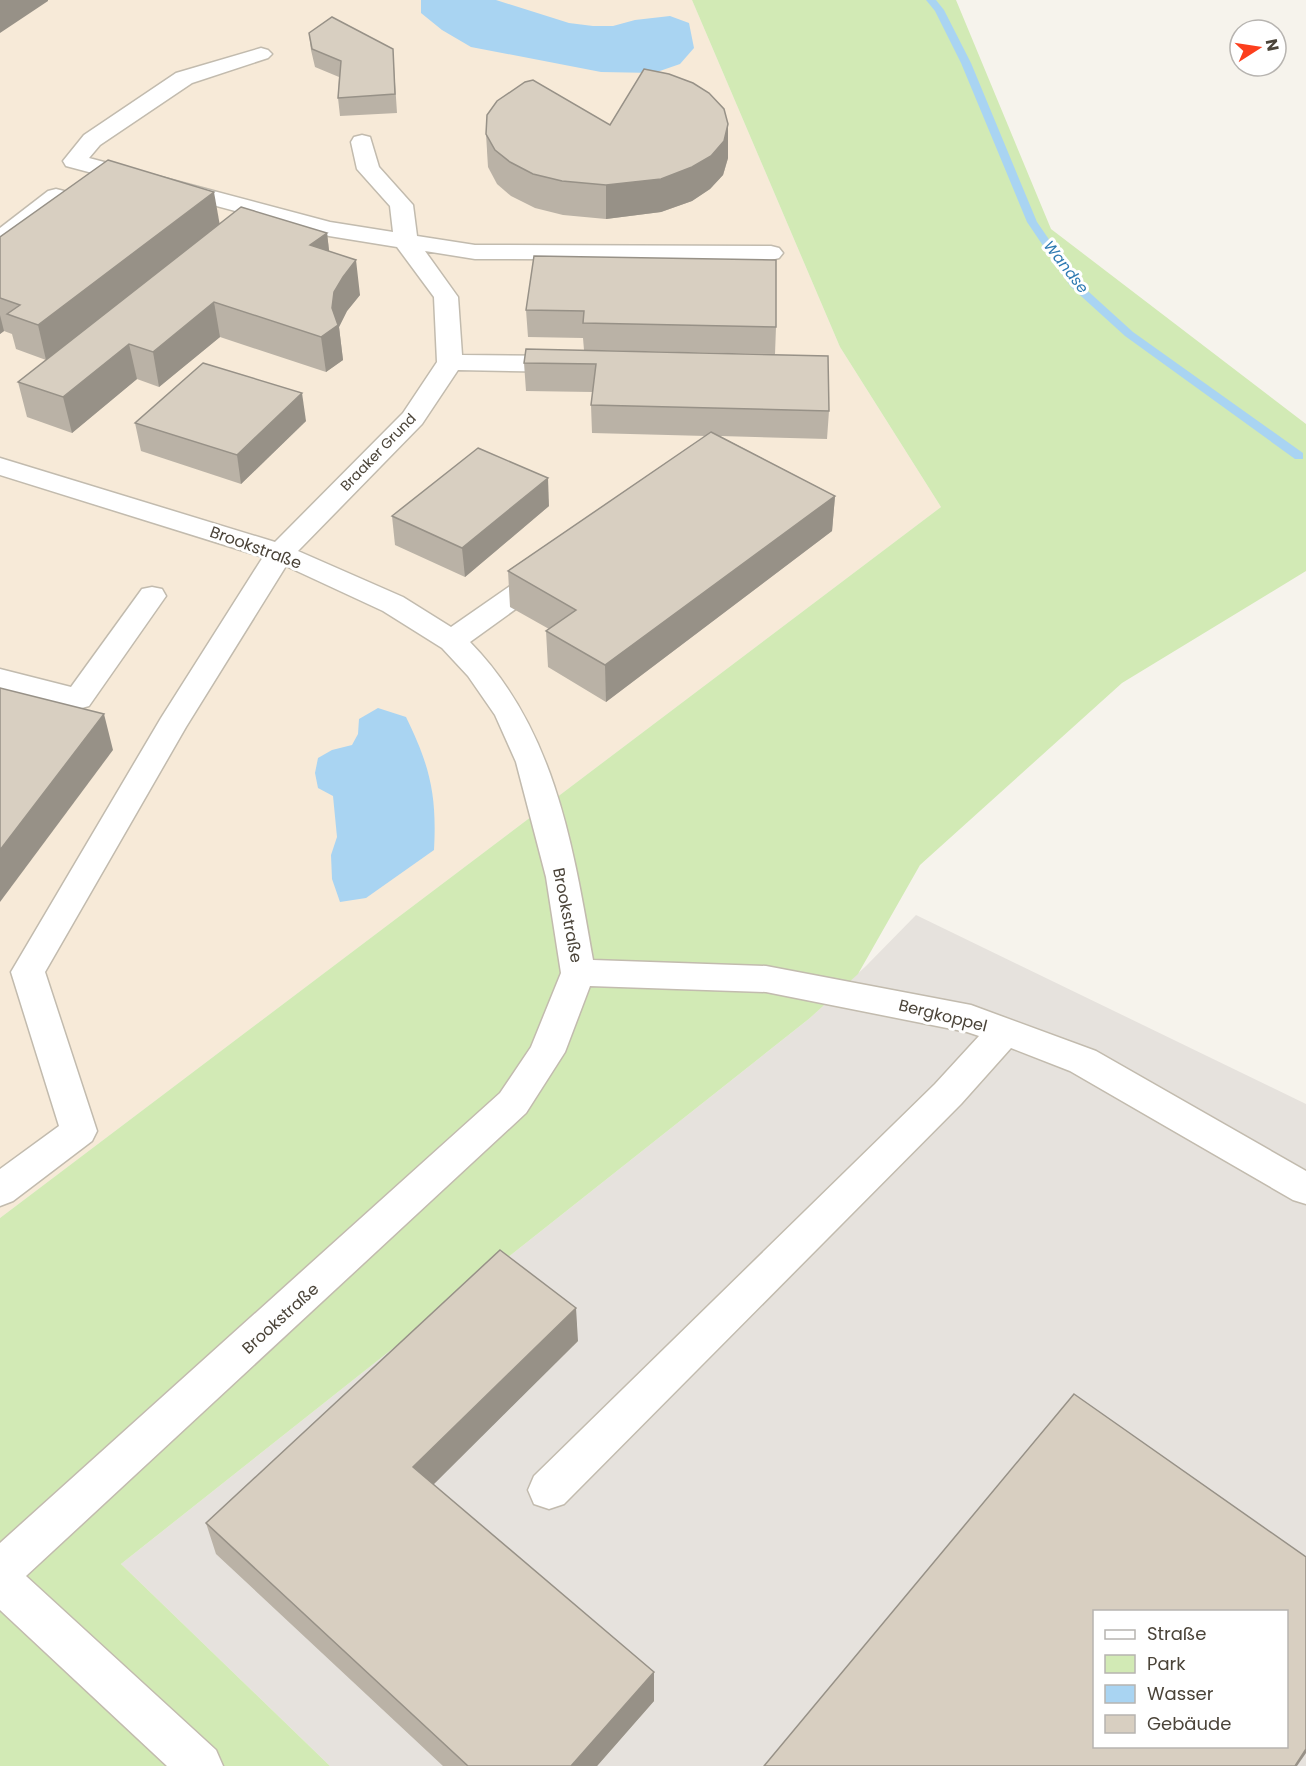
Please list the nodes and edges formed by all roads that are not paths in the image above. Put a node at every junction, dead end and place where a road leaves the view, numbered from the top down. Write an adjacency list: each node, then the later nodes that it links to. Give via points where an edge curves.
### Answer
1 (261, 54): 5 (street, via 184,78 92,140 74,161 328,229)
2 (362, 142): 5 (street, via 368,169 401,205)
3 (56, 196): 4 (street)
4 (0, 240)
5 (406, 242): 6 (street, via 475,252); 7 (street, via 446,297)
6 (771, 253)
7 (450, 362): 8 (street); 10 (street, Braaker Grund, via 413,418)
8 (590, 365)
9 (0, 466): 10 (street, Brookstraße)
10 (280, 553): 13 (street, Brookstraße, via 393,604); 18 (street, Braaker Grund, via 172,724 28,972 80,1131)
11 (568, 558): 13 (street)
12 (152, 596): 14 (street, via 78,699)
13 (452, 641): 15 (street, Brookstraße, via 479,669 509,713 532,762 562,877)
14 (0, 680)
15 (579, 973): 16 (street, Bergkoppel, via 766,979 970,1019); 20 (street, Brookstraße, via 547,1052 513,1103)
16 (1004, 1032): 17 (street, Bergkoppel, via 1083,1061); 19 (street, via 948,1094)
17 (1306, 1189)
18 (0, 1190)
19 (549, 1490)
20 (0, 1571)
21 (0, 1581): 22 (street)
22 (200, 1766)

